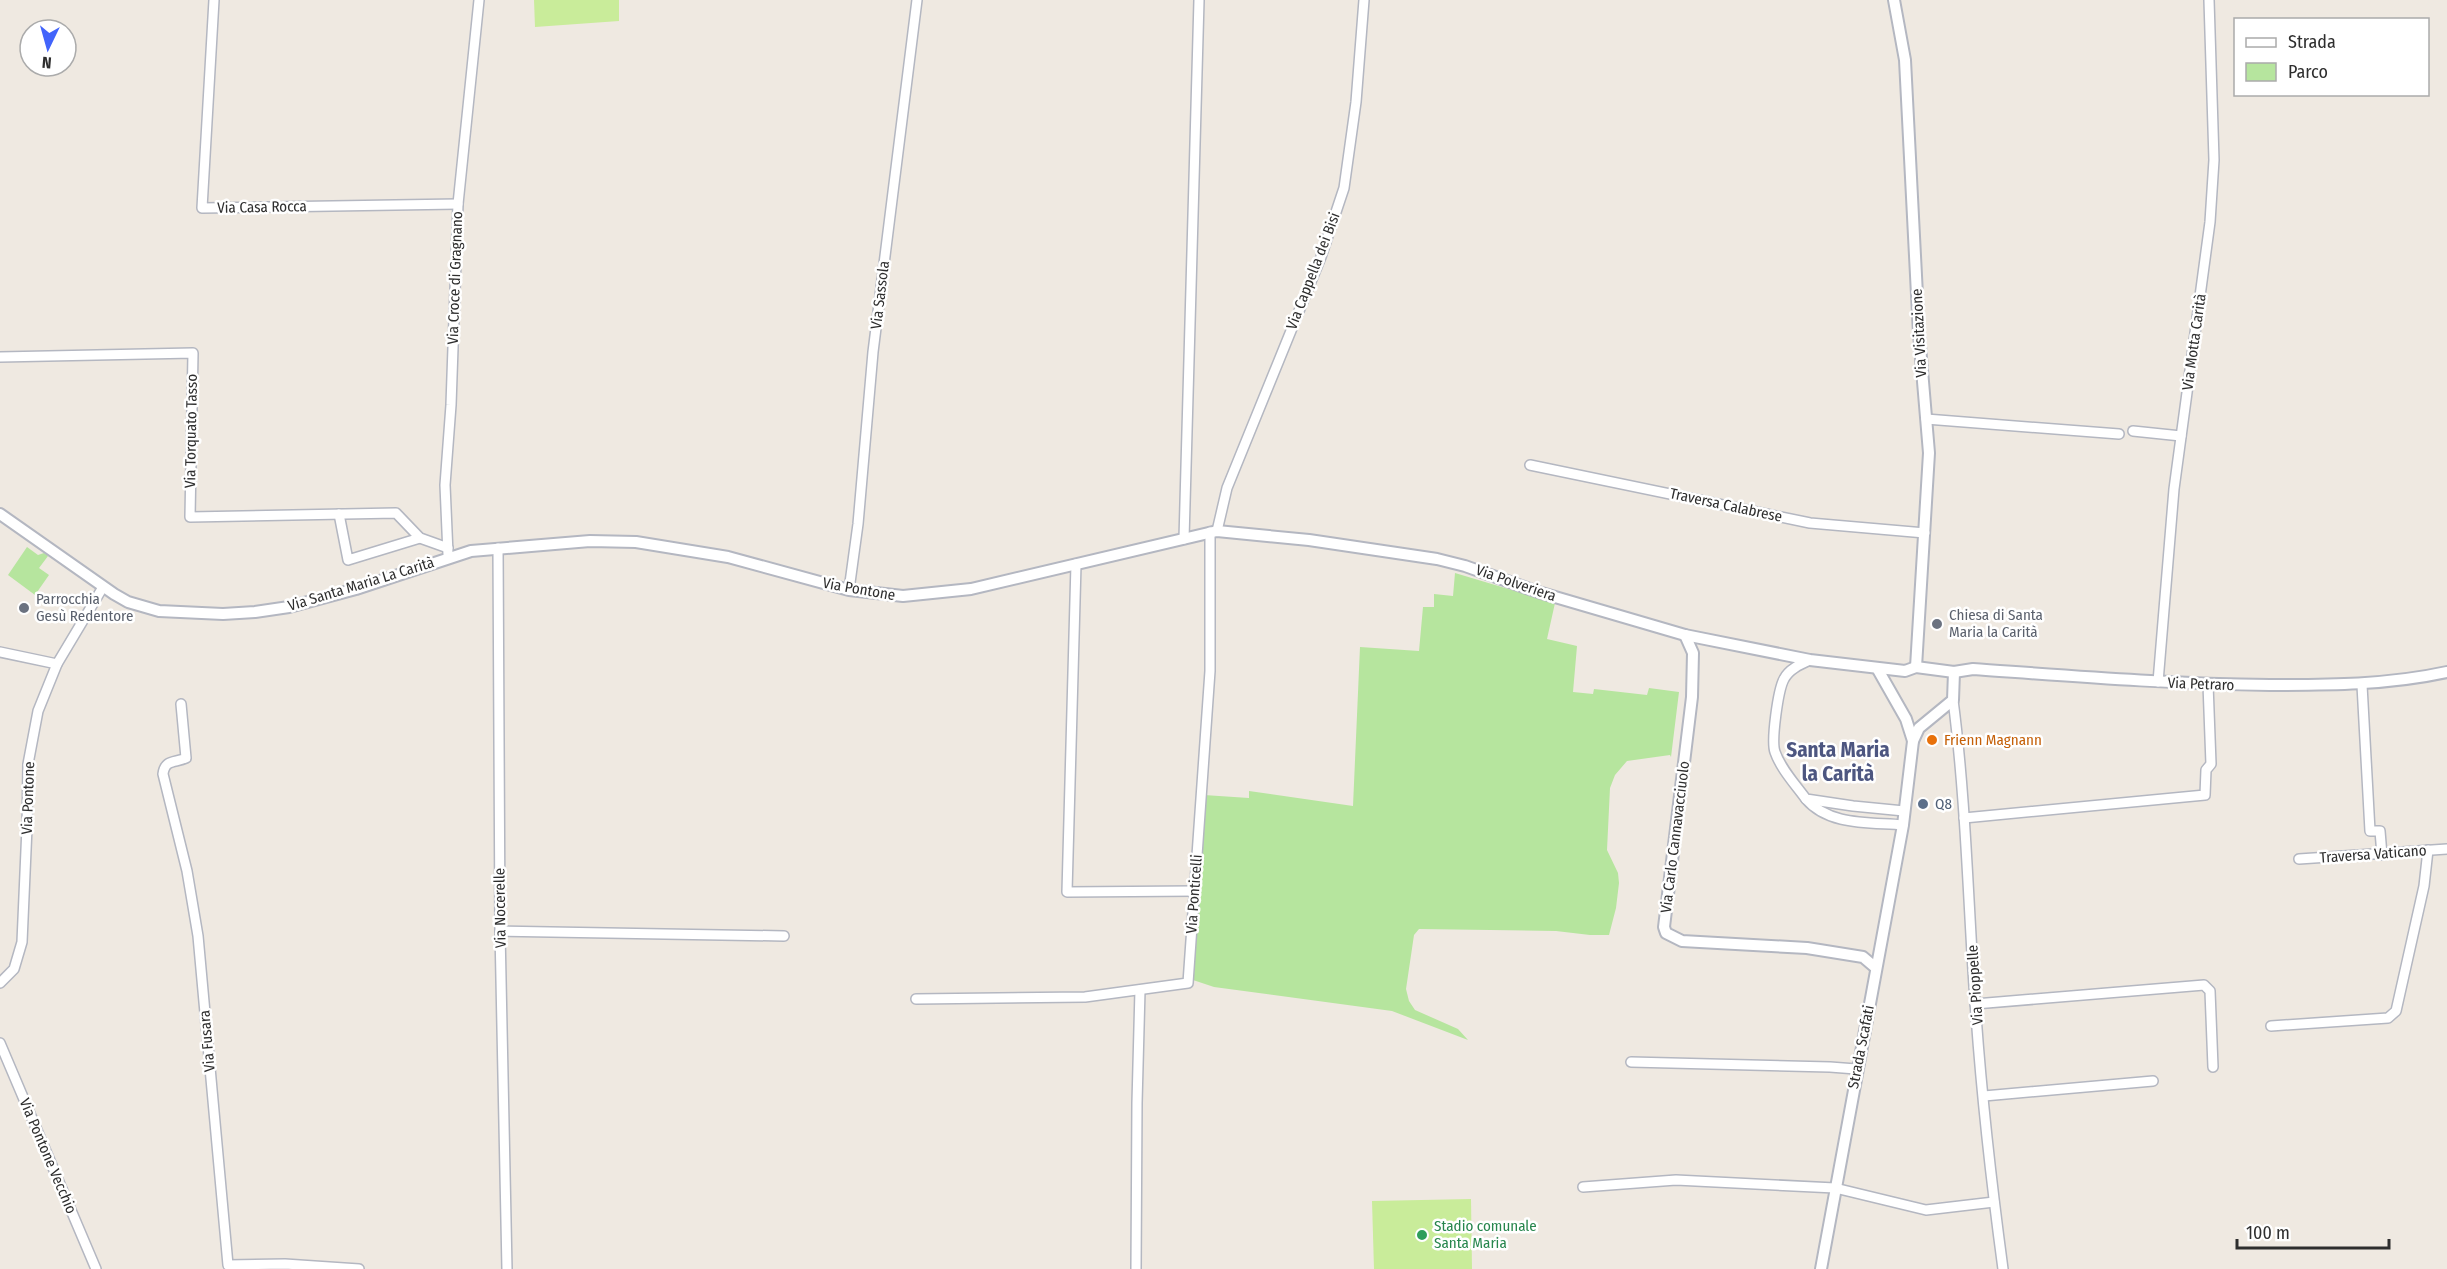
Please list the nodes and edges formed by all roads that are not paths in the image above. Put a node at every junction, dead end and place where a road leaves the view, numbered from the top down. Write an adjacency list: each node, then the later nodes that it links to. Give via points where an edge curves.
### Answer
1 (214, 0): 8 (street, Via Casa Rocca, via 202,208)
2 (479, 0): 8 (street, Via Croce di Gragnano)
3 (917, 0): 25 (street, Via Sassola, via 873,352)
4 (1199, 0): 20 (street)
5 (1364, 0): 17 (street, Via Cappella dei Bisi, via 1344,188 1321,256 1227,488)
6 (1894, 0): 10 (street, Via Visitazione, via 1905,60)
7 (2209, 0): 13 (street, Via Motta Carità, via 2214,160 2210,222)
8 (458, 204): 22 (street, Via Croce di Gragnano, via 445,485)
9 (0, 357): 16 (street, Via Torquato Tasso, via 193,353 190,517)
10 (1926, 419): 12 (street); 18 (street, Via Visitazione, via 1929,453)
11 (2133, 432): 13 (street)
12 (2119, 434)
13 (2181, 436): 36 (street, Via Motta Carità)
14 (1530, 465): 18 (street, Traversa Calabrese, via 1810,523)
15 (0, 514): 24 (street, Via Santa Maria La Carità)
16 (339, 514): 19 (street, Via Torquato Tasso, via 396,513); 19 (street, via 348,560)
17 (1214, 531): 20 (street, Via Pontone); 26 (street, Via Polveriera, via 1309,540 1456,564); 50 (street, Via Ponticelli, via 1210,671)
18 (1925, 532): 32 (street, Via Visitazione)
19 (420, 538): 22 (street, Via Torquato Tasso)
20 (1184, 538): 23 (street, Via Pontone)
21 (498, 548): 22 (street, Via Santa Maria La Carità); 25 (street, Via Pontone, via 578,541 636,542 728,557); 51 (street, Via Nocerelle)
22 (448, 553): 24 (street, Via Santa Maria La Carità, via 356,589 255,612 159,610 128,602)
23 (1076, 564): 25 (street, Via Pontone, via 971,589 903,596); 50 (street, via 1067,892)
24 (103, 587): 31 (street, Via Pontone)
25 (849, 590)
26 (1685, 635): 27 (street, Via Polveriera); 29 (street, Via Carlo Cannavacciuolo)
27 (1708, 640): 29 (street); 30 (street, Via Polveriera)
28 (0, 652): 31 (street)
29 (1694, 653): 53 (street, Via Carlo Cannavacciuolo, via 1666,933 1682,941 1808,948 1863,957)
30 (1810, 660): 33 (street); 42 (street, via 1784,678 1773,748)
31 (57, 664): 54 (street, Via Pontone, via 38,711 28,764 22,942 14,969)
32 (1916, 667): 33 (street, Via Petraro, via 1905,671); 34 (street, Via Petraro)
33 (1877, 668): 41 (street, via 1906,719)
34 (1954, 672): 36 (street, Via Petraro, via 1973,669); 39 (street)
35 (2447, 672): 38 (street, Via Petraro)
36 (2158, 682): 37 (street, Via Petraro)
37 (2208, 684): 38 (street, Via Petraro); 44 (street, via 2211,764 2206,770 2205,795)
38 (2362, 685): 48 (street, via 2370,831 2380,831)
39 (1953, 700): 41 (street, via 1919,728); 44 (street, Via Pioppelle)
40 (181, 705): 69 (street, Via Fusara, via 186,758 167,763 163,774 198,936 228,1265)
41 (1913, 741): 43 (street)
42 (1806, 799): 43 (street); 45 (street, via 1831,818)
43 (1904, 810): 45 (street, Strada Scafati)
44 (1964, 818): 57 (street, Via Pioppelle)
45 (1903, 825): 53 (street, Strada Scafati)
46 (2447, 849): 47 (street, Traversa Vaticano)
47 (2428, 850): 48 (street, Traversa Vaticano); 58 (street, via 2424,886 2396,1011 2388,1018)
48 (2382, 855): 49 (street, Traversa Vaticano)
49 (2299, 859)
50 (1194, 891): 55 (street, Via Ponticelli, via 1188,983)
51 (500, 931): 52 (street); 70 (street, Via Nocerelle)
52 (784, 936)
53 (1876, 968): 62 (street, Strada Scafati)
54 (0, 983)
55 (1140, 990): 56 (street, Via Ponticelli, via 1085,997); 71 (street)
56 (916, 999)
57 (1975, 1004): 61 (street, via 2204,985 2210,992); 64 (street, Via Pioppelle)
58 (2271, 1026)
59 (0, 1043): 68 (street, Via Pontone Vecchio)
60 (1631, 1062): 62 (street)
61 (2213, 1067)
62 (1856, 1069): 66 (street, Strada Scafati)
63 (2153, 1081): 64 (street)
64 (1984, 1096): 67 (street, Via Pioppelle)
65 (1583, 1186): 66 (street, via 1676,1180)
66 (1835, 1188): 67 (street, via 1926,1210); 72 (street, Strada Scafati)
67 (1994, 1202): 73 (street, Via Pioppelle)
68 (96, 1269)
69 (359, 1269)
70 (507, 1269)
71 (1136, 1269)
72 (1821, 1269)
73 (2003, 1269)

